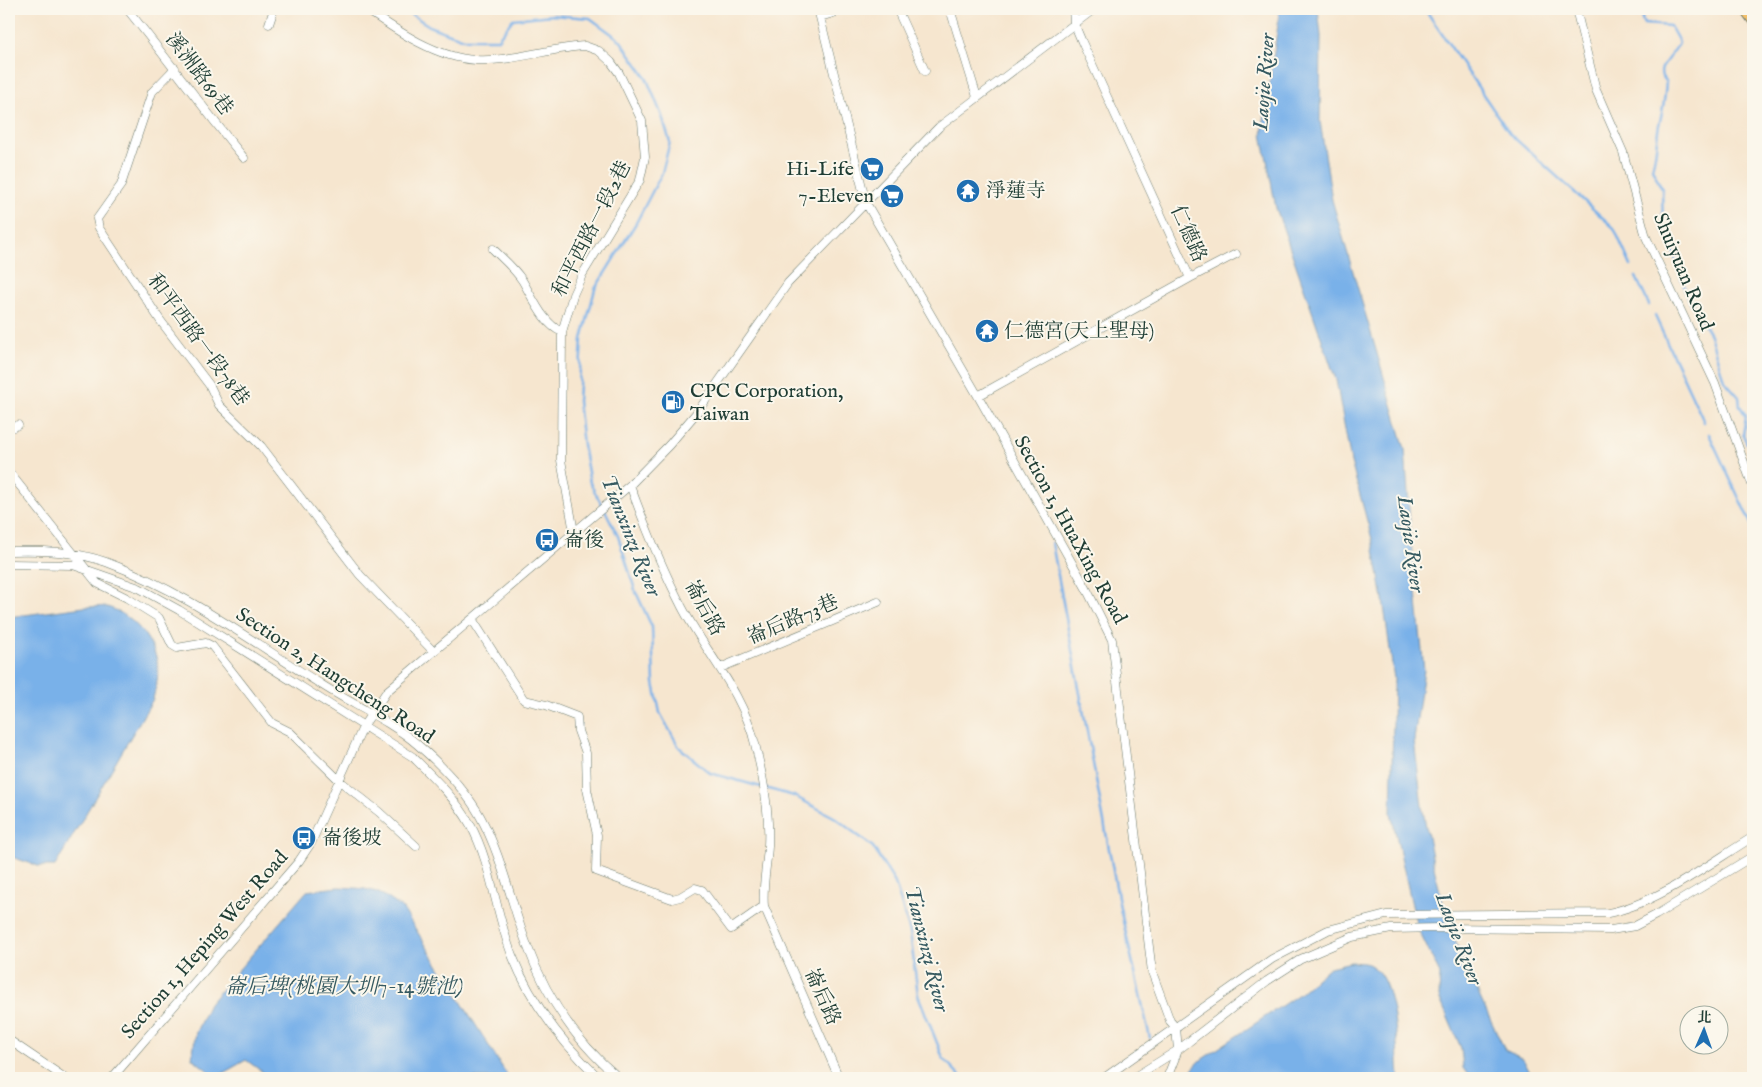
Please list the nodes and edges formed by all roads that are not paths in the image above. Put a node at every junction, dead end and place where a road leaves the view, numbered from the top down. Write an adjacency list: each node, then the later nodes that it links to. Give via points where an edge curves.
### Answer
1 (127, 9): 15 (street, 溪洲路69巷)
2 (274, 9): 14 (street)
3 (366, 9): 23 (street, 和平西路一段2巷, via 422,44 474,60 585,46 599,52 619,73 642,120 644,168 640,180 582,275)
4 (847, 9): 11 (street)
5 (897, 9): 16 (street)
6 (950, 9): 17 (street)
7 (1073, 9): 13 (street, 仁德路)
8 (1094, 9): 13 (street, Section 1, Heping West Road)
9 (1576, 9): 29 (street, Shuiyuan Road, via 1596,90 1623,152 1646,237 1715,383)
10 (1745, 9): 12 (main road)
11 (819, 13): 19 (street, Section 1, HuaXing Road)
12 (1753, 20)
13 (1074, 23): 17 (street, Section 1, Heping West Road); 22 (street, 仁德路)
14 (269, 24)
15 (175, 68): 18 (street, 溪洲路69巷); 37 (street, 和平西路一段78巷, via 152,92 121,185 97,218 99,228 160,320 210,386 218,405 261,446 360,574)
16 (926, 71)
17 (977, 97): 19 (street, Section 1, Heping West Road, via 939,127)
18 (244, 158)
19 (866, 202): 24 (street, Section 1, HuaXing Road); 28 (street, Section 1, Heping West Road, via 788,283 698,410)
20 (492, 249): 23 (street, via 512,268 555,329)
21 (1236, 254): 22 (street)
22 (1190, 278): 24 (street, 仁德路)
23 (562, 332): 30 (street, 和平西路一段2巷, via 561,460)
24 (978, 396): 46 (street, Section 1, HuaXing Road, via 1112,640 1152,972 1170,1021)
25 (18, 425): 26 (street)
26 (9, 429)
27 (9, 472): 32 (street)
28 (630, 485): 30 (street, Section 1, Heping West Road); 38 (street, 崙后路, via 682,607)
29 (1753, 487)
30 (574, 532): 36 (street, Section 1, Heping West Road)
31 (9, 551): 32 (street, Section 2, Hangcheng Road)
32 (72, 553): 34 (street); 39 (street, Section 2, Hangcheng Road, via 143,576)
33 (9, 564): 34 (street, Section 2, Hangcheng Road, via 72,565)
34 (86, 569): 40 (street, Section 2, Hangcheng Road, via 139,588 179,610); 41 (street, via 97,583 159,618 172,645 177,648 206,643 212,646 272,723 290,732)
35 (878, 602): 38 (street, 崙后路73巷)
36 (472, 619): 37 (street, Section 1, Heping West Road); 45 (street, via 524,700 577,717 586,753 588,789 597,835 596,871 672,899 695,888 702,890 731,929)
37 (433, 651): 39 (street, Section 1, Heping West Road, via 387,691)
38 (720, 668): 45 (street, 崙后路, via 745,713 755,743 767,811)
39 (371, 714): 40 (street, Section 1, Heping West Road); 52 (street, Section 2, Hangcheng Road, via 416,744 462,790 480,816 527,946 553,999 584,1045)
40 (364, 725): 41 (street, Section 1, Heping West Road); 51 (street, Section 2, Hangcheng Road, via 414,757 470,824 484,859 512,954 529,990 552,1027)
41 (340, 780): 43 (street); 50 (street, Section 1, Heping West Road, via 311,843 299,861)
42 (1753, 837): 46 (street, via 1648,901 1628,909 1608,913 1386,915 1328,930 1272,959)
43 (416, 846)
44 (1753, 856): 48 (street, via 1635,926 1611,930 1391,929 1352,937 1301,959 1267,981)
45 (764, 906): 53 (street, 崙后路)
46 (1176, 1028): 48 (street, Section 1, HuaXing Road); 54 (street)
47 (9, 1040): 49 (street)
48 (1178, 1050): 55 (street); 56 (street)
49 (65, 1078)
50 (112, 1078)
51 (599, 1078)
52 (619, 1078)
53 (839, 1078)
54 (1104, 1078)
55 (1134, 1078)
56 (1168, 1078)

